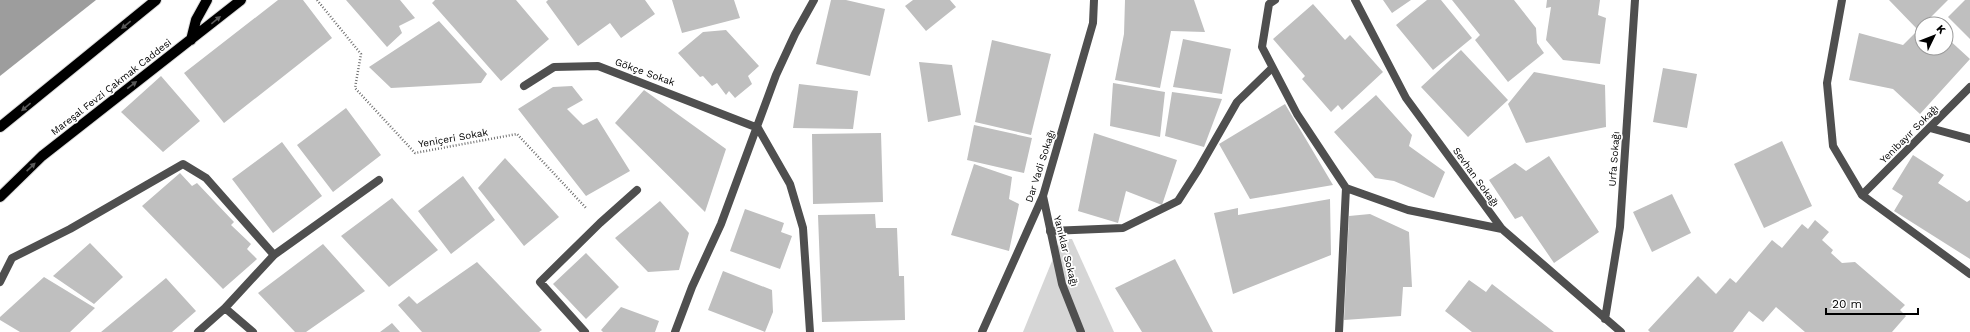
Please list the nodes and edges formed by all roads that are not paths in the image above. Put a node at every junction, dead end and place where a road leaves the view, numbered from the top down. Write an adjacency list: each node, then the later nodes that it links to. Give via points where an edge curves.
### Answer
1 (156, 0): 14 (main road, one-way to 14)
2 (207, 0): 10 (main road, via 196,20)
3 (241, 0): 10 (main road, Mareşal Fevzi Çakmak Caddesi, one-way to 3)
4 (814, 0): 15 (street, via 776,75)
5 (1094, 0): 22 (street, Dar Vadi Sokağı, via 1093,23)
6 (1355, 0): 24 (street, Sevhan Sokağı, via 1406,98)
7 (1635, 0): 30 (street, Urfa Sokağı, via 1620,227)
8 (1842, 0): 21 (street, via 1827,83 1833,146)
9 (1270, 1): 11 (street, via 1262,47)
10 (191, 40): 23 (main road, Mareşal Fevzi Çakmak Caddesi, one-way to 10, via 42,156)
11 (1272, 68): 19 (street, via 1297,114); 25 (street, via 1237,102 1178,201 1123,228)
12 (524, 86): 15 (street, Gökçe Sokak, via 554,67 598,66)
13 (1970, 86): 16 (street, Yenibayır Sokağı)
14 (0, 128)
15 (758, 128): 34 (street); 35 (street, via 790,184 803,228)
16 (1930, 128): 17 (street); 21 (street, Yenibayır Sokağı)
17 (1970, 139)
18 (379, 180): 26 (street)
19 (1346, 188): 24 (street, via 1408,210); 38 (street)
20 (637, 190): 33 (street, via 540,282)
21 (1862, 195): 27 (street)
22 (1043, 196): 25 (street, Yanıklar Sokağı); 36 (street, Dar Vadi Sokağı)
23 (0, 197)
24 (1502, 229): 30 (street, Sevhan Sokağı)
25 (1050, 231): 37 (street, Yanıklar Sokağı, via 1062,284)
26 (274, 255): 28 (street, via 206,178 183,164 70,229 12,258); 29 (street)
27 (1970, 274)
28 (0, 282)
29 (225, 308): 31 (street); 32 (street)
30 (1606, 319): 39 (street, Sevhan Sokağı)
31 (198, 332)
32 (253, 332)
33 (585, 332)
34 (675, 332)
35 (810, 332)
36 (982, 332)
37 (1081, 332)
38 (1339, 332)
39 (1621, 332)

